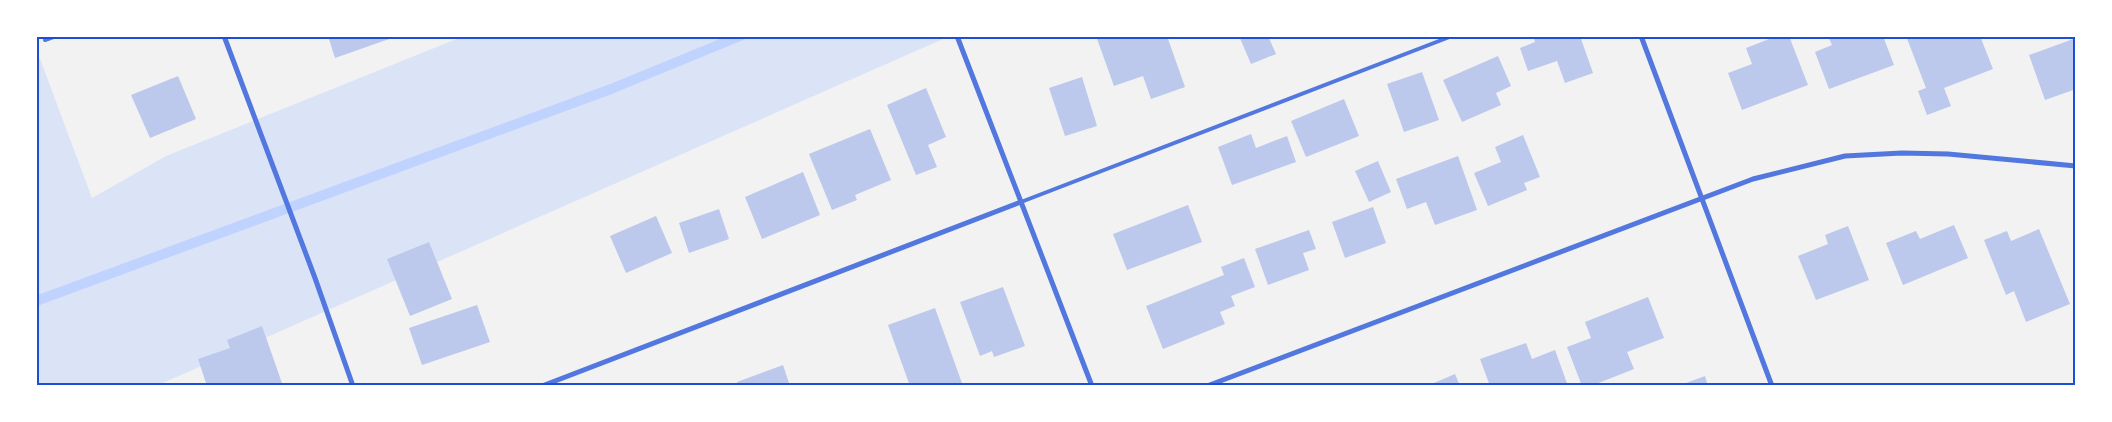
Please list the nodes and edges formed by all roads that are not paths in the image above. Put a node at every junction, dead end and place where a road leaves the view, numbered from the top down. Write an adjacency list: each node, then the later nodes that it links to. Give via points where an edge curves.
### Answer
1 (56, 36): 6 (lane)
2 (224, 36): 10 (street, via 316,278)
3 (957, 36): 9 (street)
4 (1452, 36): 9 (lane)
5 (1641, 36): 8 (street)
6 (46, 40)
7 (2076, 166): 8 (street, via 1948,154 1845,156 1753,179)
8 (1700, 200): 13 (street); 14 (street)
9 (1020, 202): 11 (street); 12 (street)
10 (353, 386)
11 (542, 386)
12 (1092, 386)
13 (1207, 386)
14 (1772, 386)

